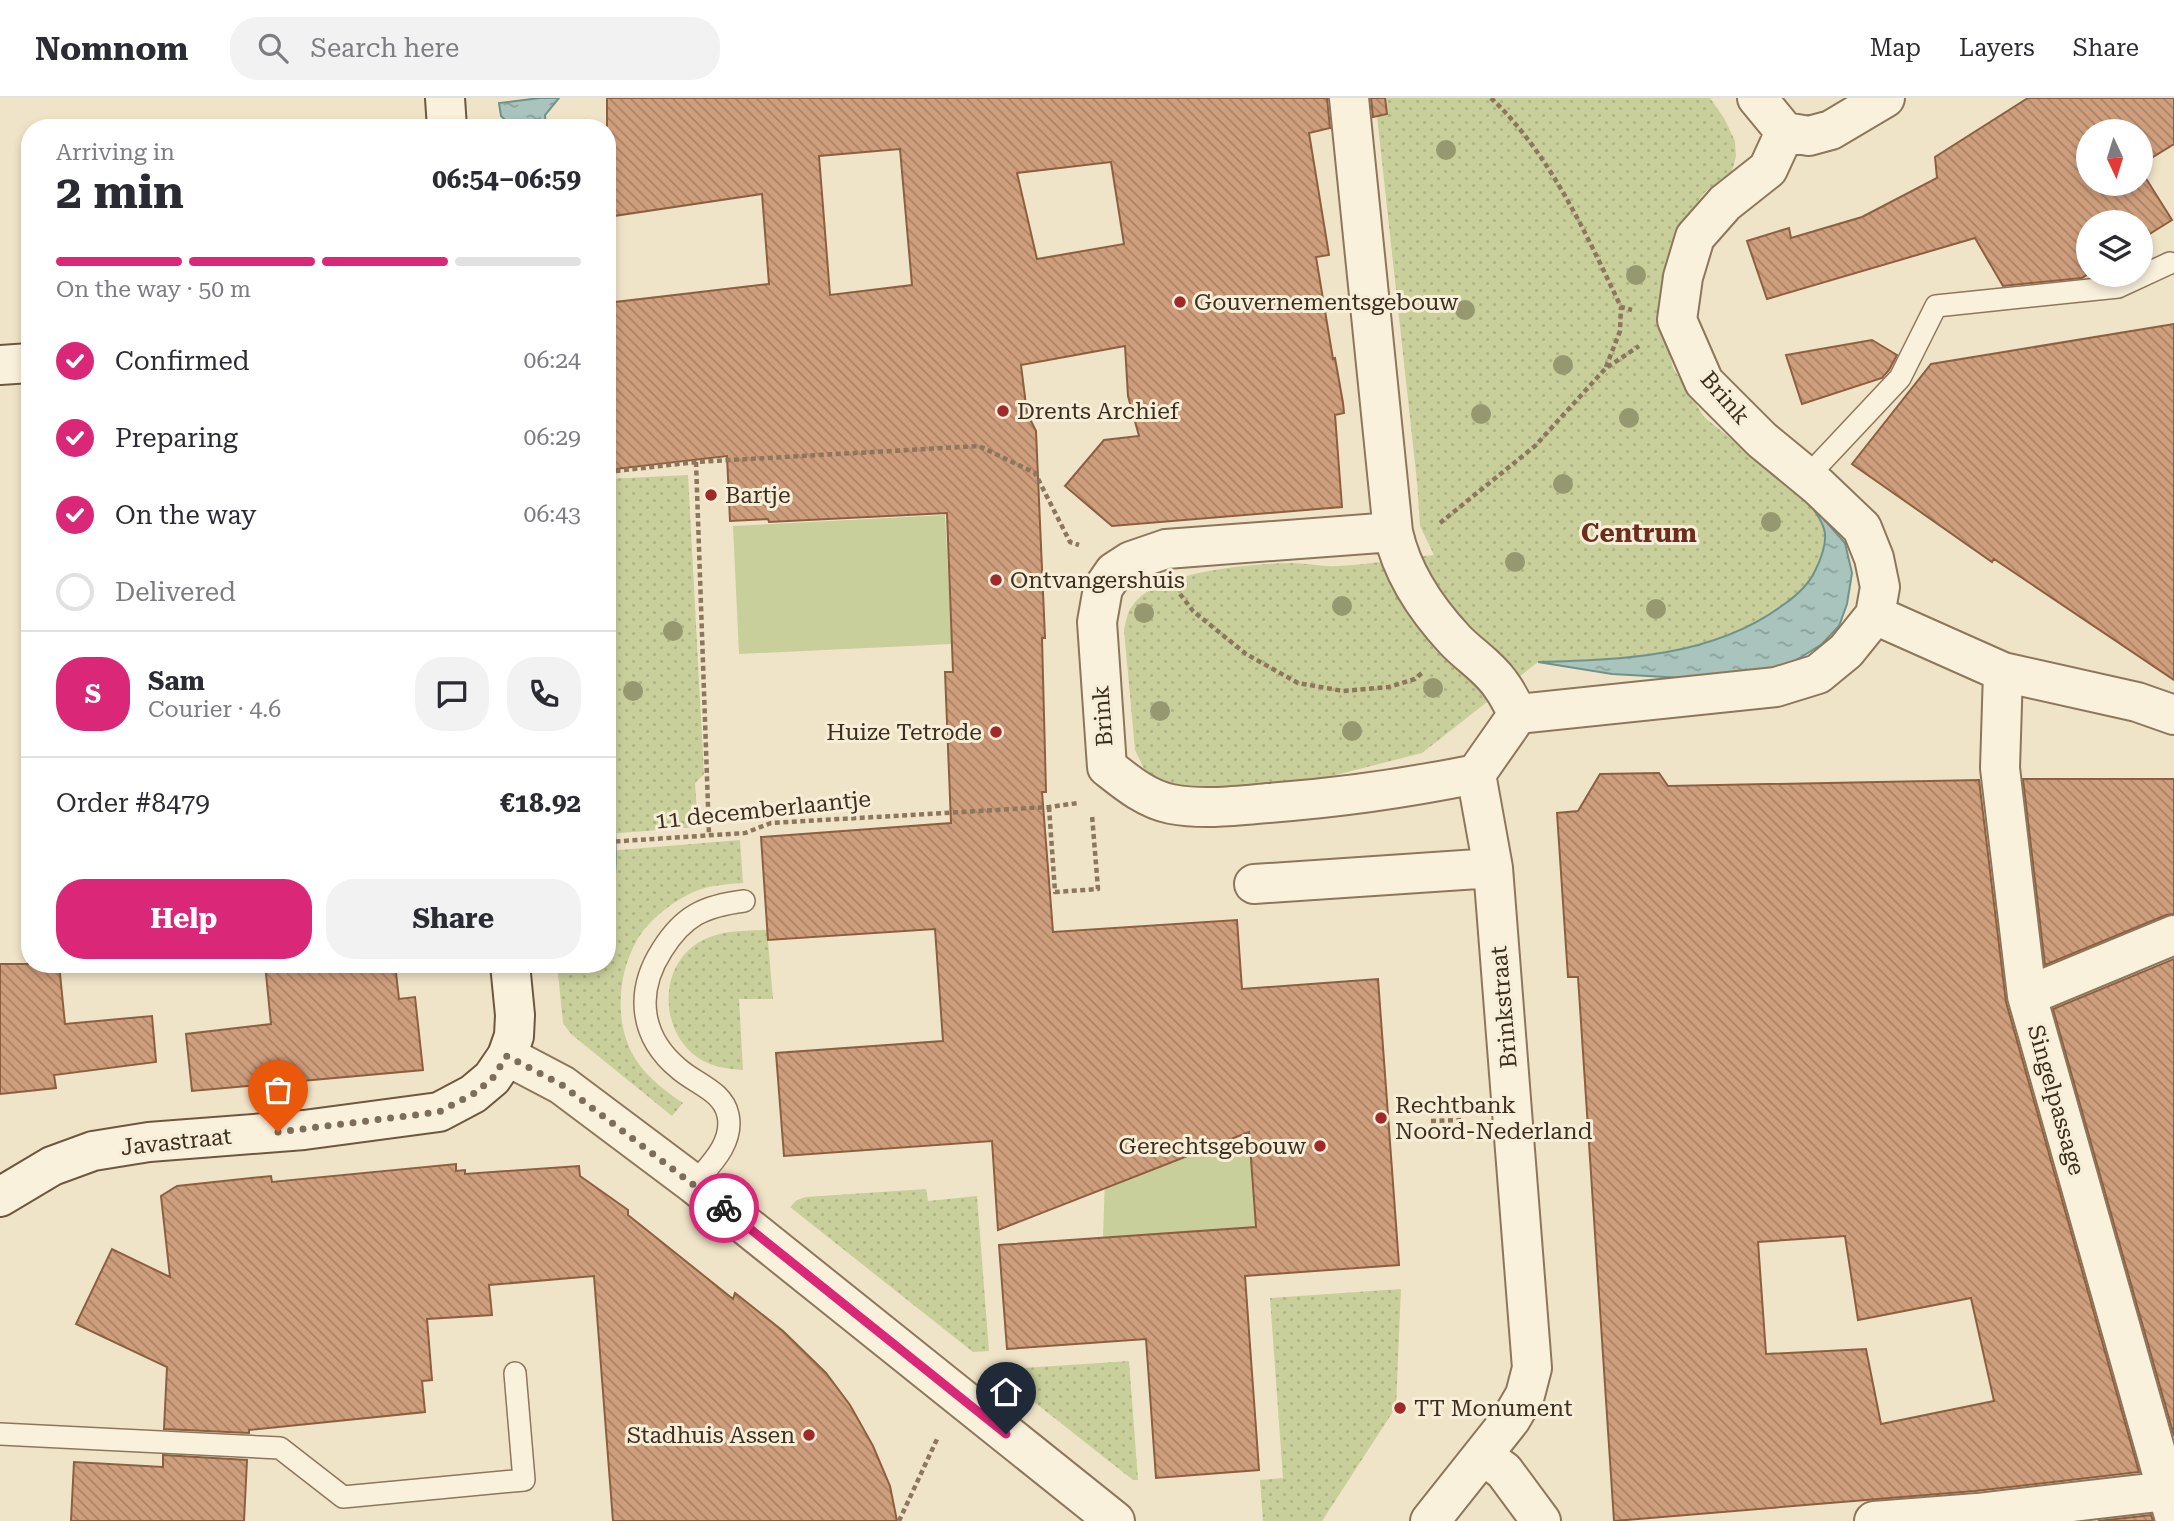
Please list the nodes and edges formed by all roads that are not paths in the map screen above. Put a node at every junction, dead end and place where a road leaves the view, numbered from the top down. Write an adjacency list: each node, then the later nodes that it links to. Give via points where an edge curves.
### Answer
1 (444, 98): 5 (street)
2 (1349, 98): 10 (street)
3 (1885, 98): 4 (street, via 1830,130 1809,136)
4 (1767, 108): 9 (street, Brink, via 1768,169 1725,203 1695,237 1677,320 1704,382)
5 (446, 119)
6 (2170, 263): 9 (lane, via 2118,286 1937,306 1900,378)
7 (21, 364): 8 (street)
8 (0, 365)
9 (1807, 477): 11 (street, Brink, via 1862,528 1880,587)
10 (1395, 544): 13 (street, via 1424,602 1501,684); 15 (street, Brink, via 1166,549 1114,572 1103,588 1097,622 1107,767 1134,789 1168,804 1202,808 1323,798)
11 (1875, 615): 12 (street); 13 (street, via 1846,651 1818,674 1776,687)
12 (2003, 672): 14 (street, via 2137,702); 21 (street, Singelpassage, via 2000,768)
13 (1518, 714): 15 (street)
14 (2174, 715)
15 (1476, 774): 16 (street)
16 (1493, 868): 17 (street); 27 (street, Brinkstraat, via 1532,1368 1525,1395)
17 (1254, 884)
18 (744, 901): 23 (lane, via 706,908 681,924 649,973 644,993 651,1034 679,1069 721,1099 728,1116 723,1149)
19 (2174, 934): 21 (street)
20 (511, 973): 22 (street, via 515,1015)
21 (2027, 996): 28 (street, Singelpassage)
22 (507, 1056): 23 (street, via 562,1085); 24 (street, Javastraat, via 483,1087 439,1112 93,1151 52,1166)
23 (694, 1184): 29 (street)
24 (0, 1197)
25 (515, 1373): 26 (lane, via 524,1480 343,1497 281,1448)
26 (0, 1434)
27 (1483, 1455): 30 (street, Brinkstraat); 31 (street, via 1504,1471)
28 (2170, 1504): 32 (street)
29 (1115, 1521)
30 (1430, 1521)
31 (1541, 1521)
32 (1874, 1521)

